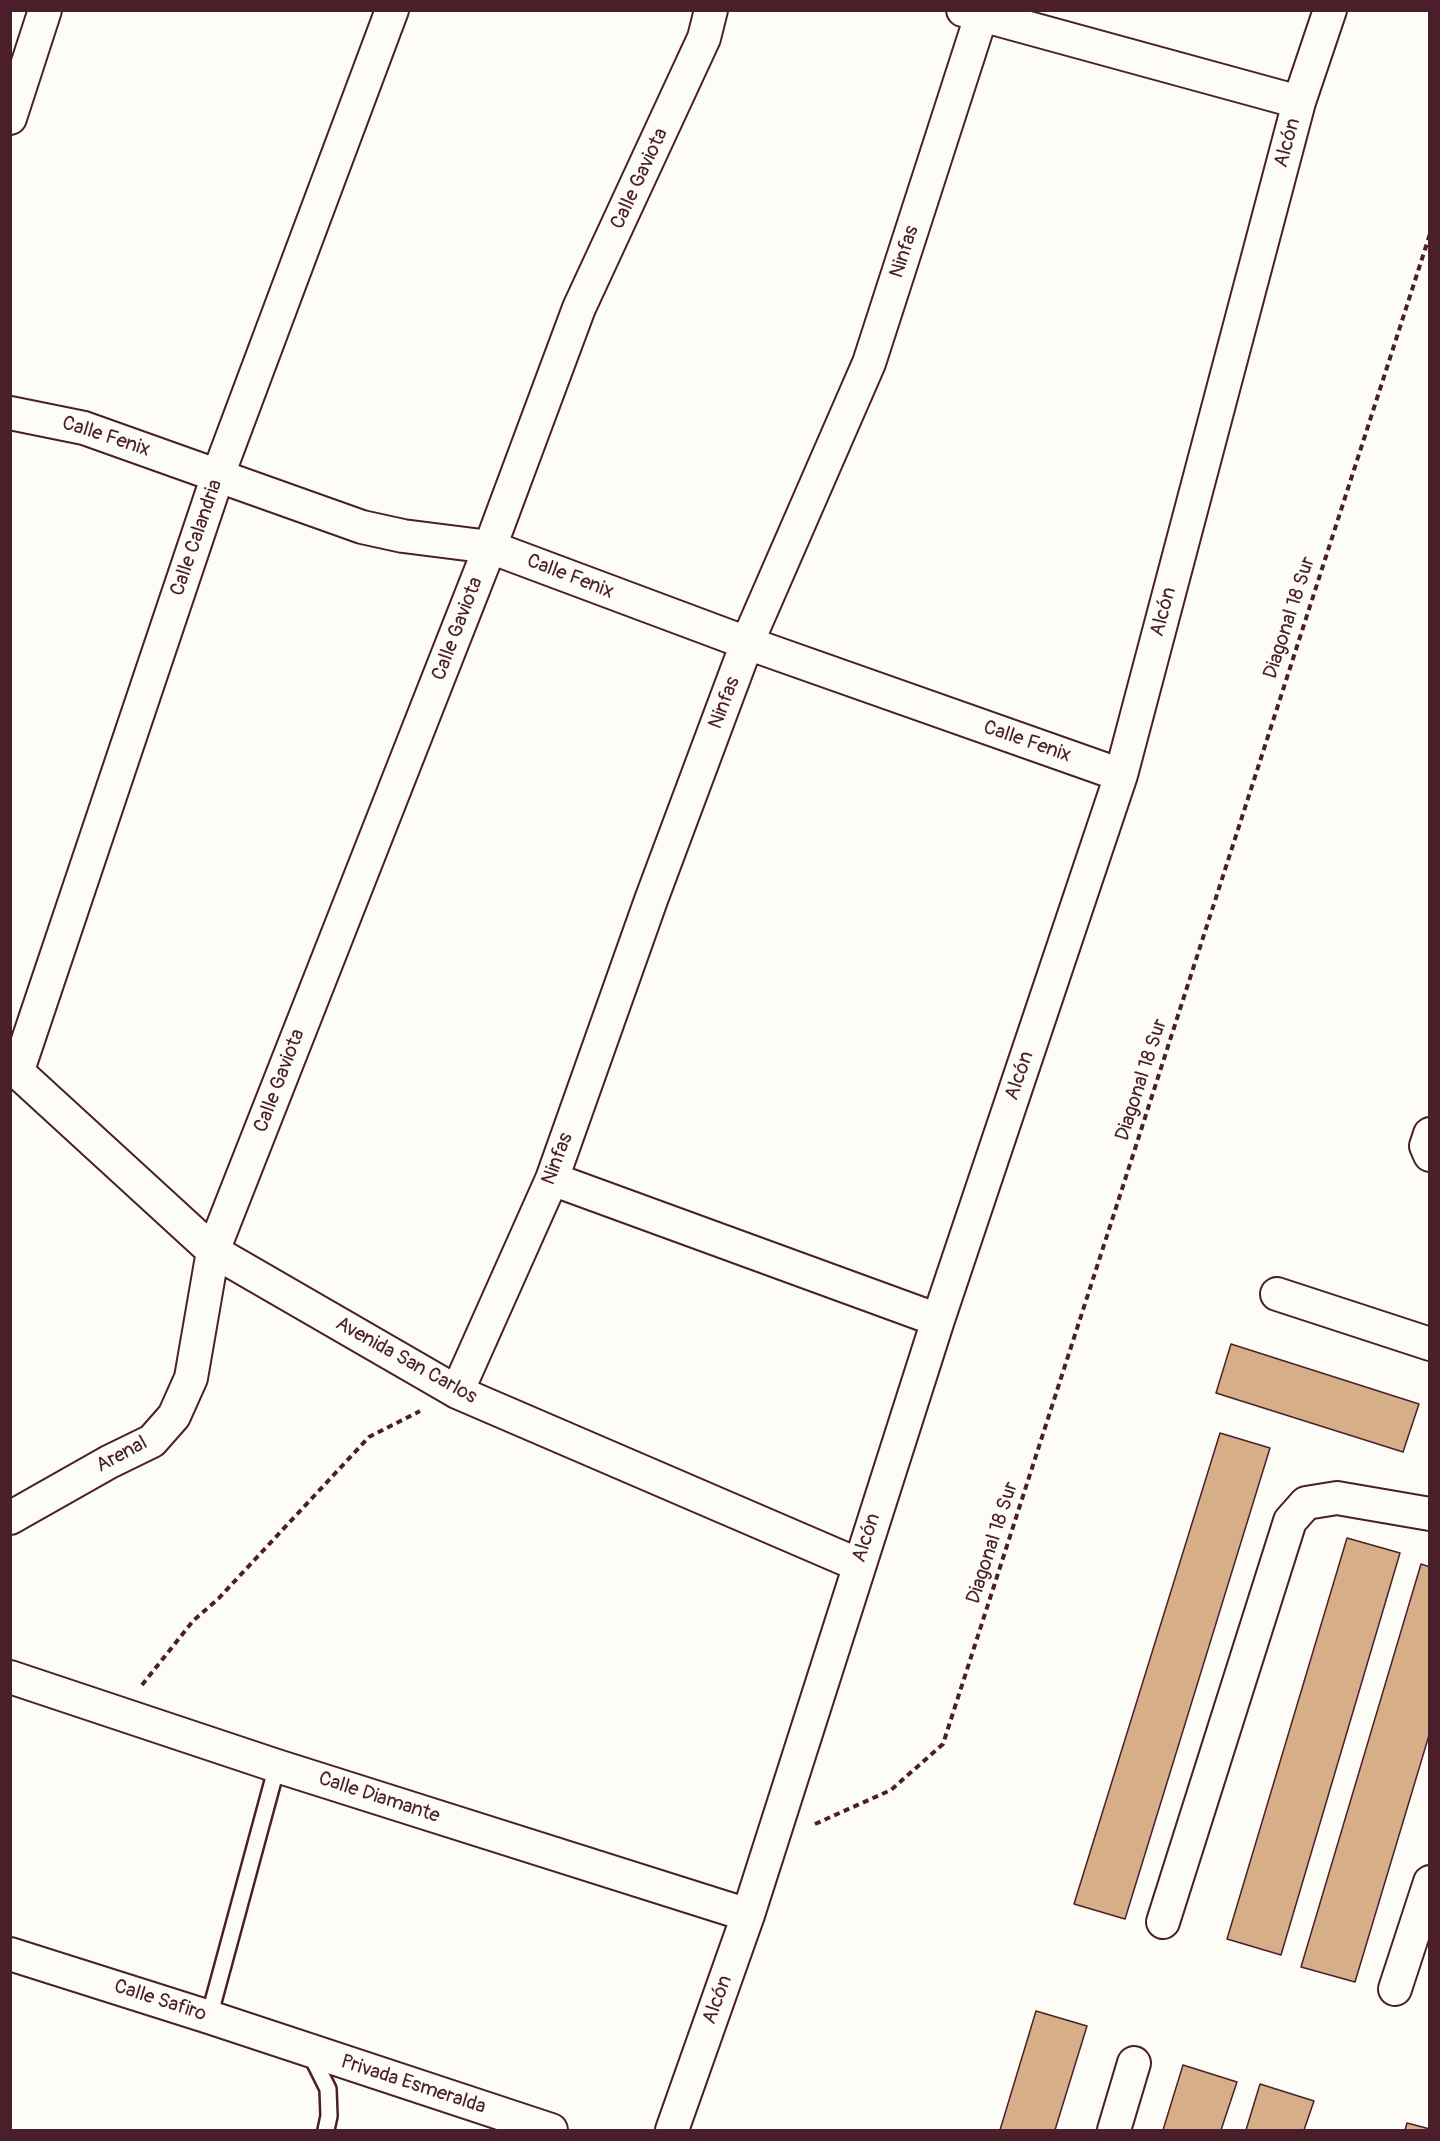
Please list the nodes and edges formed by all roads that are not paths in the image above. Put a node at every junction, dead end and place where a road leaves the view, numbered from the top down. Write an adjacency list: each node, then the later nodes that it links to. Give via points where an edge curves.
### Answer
1 (45, 10): 7 (street)
2 (392, 10): 9 (street, Calle Calandria)
3 (711, 10): 10 (street, Calle Gaviota, via 704,38 579,308)
4 (1330, 10): 6 (street, Alcón)
5 (976, 12): 6 (street); 11 (street, Ninfas, via 868,363)
6 (1299, 102): 12 (street, Alcón)
7 (10, 118)
8 (10, 413): 9 (street, Calle Fenix, via 84,428)
9 (218, 476): 10 (street, Calle Fenix, via 362,526 403,536); 13 (street, Calle Calandria)
10 (490, 547): 11 (street, Calle Fenix); 17 (street, Calle Gaviota)
11 (747, 643): 12 (street, Calle Fenix); 16 (street, Ninfas)
12 (1121, 775): 19 (street, Alcón)
13 (14, 1067): 17 (street, Avenida San Carlos)
14 (1430, 1134): 15 (street, via 1426,1146)
15 (1430, 1155)
16 (552, 1179): 19 (street); 21 (street, Ninfas)
17 (213, 1251): 21 (street, Avenida San Carlos); 23 (street, Arenal, via 191,1378 174,1416 152,1441)
18 (1277, 1294): 20 (street)
19 (938, 1320): 24 (street, Alcón)
20 (1430, 1344)
21 (457, 1392): 24 (street, Avenida San Carlos)
22 (1430, 1514): 29 (street, via 1336,1498 1306,1503 1290,1521)
23 (10, 1518)
24 (858, 1564): 28 (street, Alcón)
25 (10, 1677): 26 (street, Calle Diamante)
26 (277, 1766): 28 (street, Calle Diamante); 32 (lane)
27 (1430, 1882): 31 (street)
28 (748, 1915): 37 (street, Alcón)
29 (1163, 1922)
30 (10, 1954): 32 (street, Calle Safiro)
31 (1395, 1989)
32 (209, 2017): 33 (street, Calle Safiro)
33 (309, 2050): 35 (lane, via 328,2089 330,2116); 36 (street, Privada Esmeralda)
34 (1134, 2063): 38 (street)
35 (326, 2130)
36 (551, 2130)
37 (672, 2130)
38 (1114, 2130)

